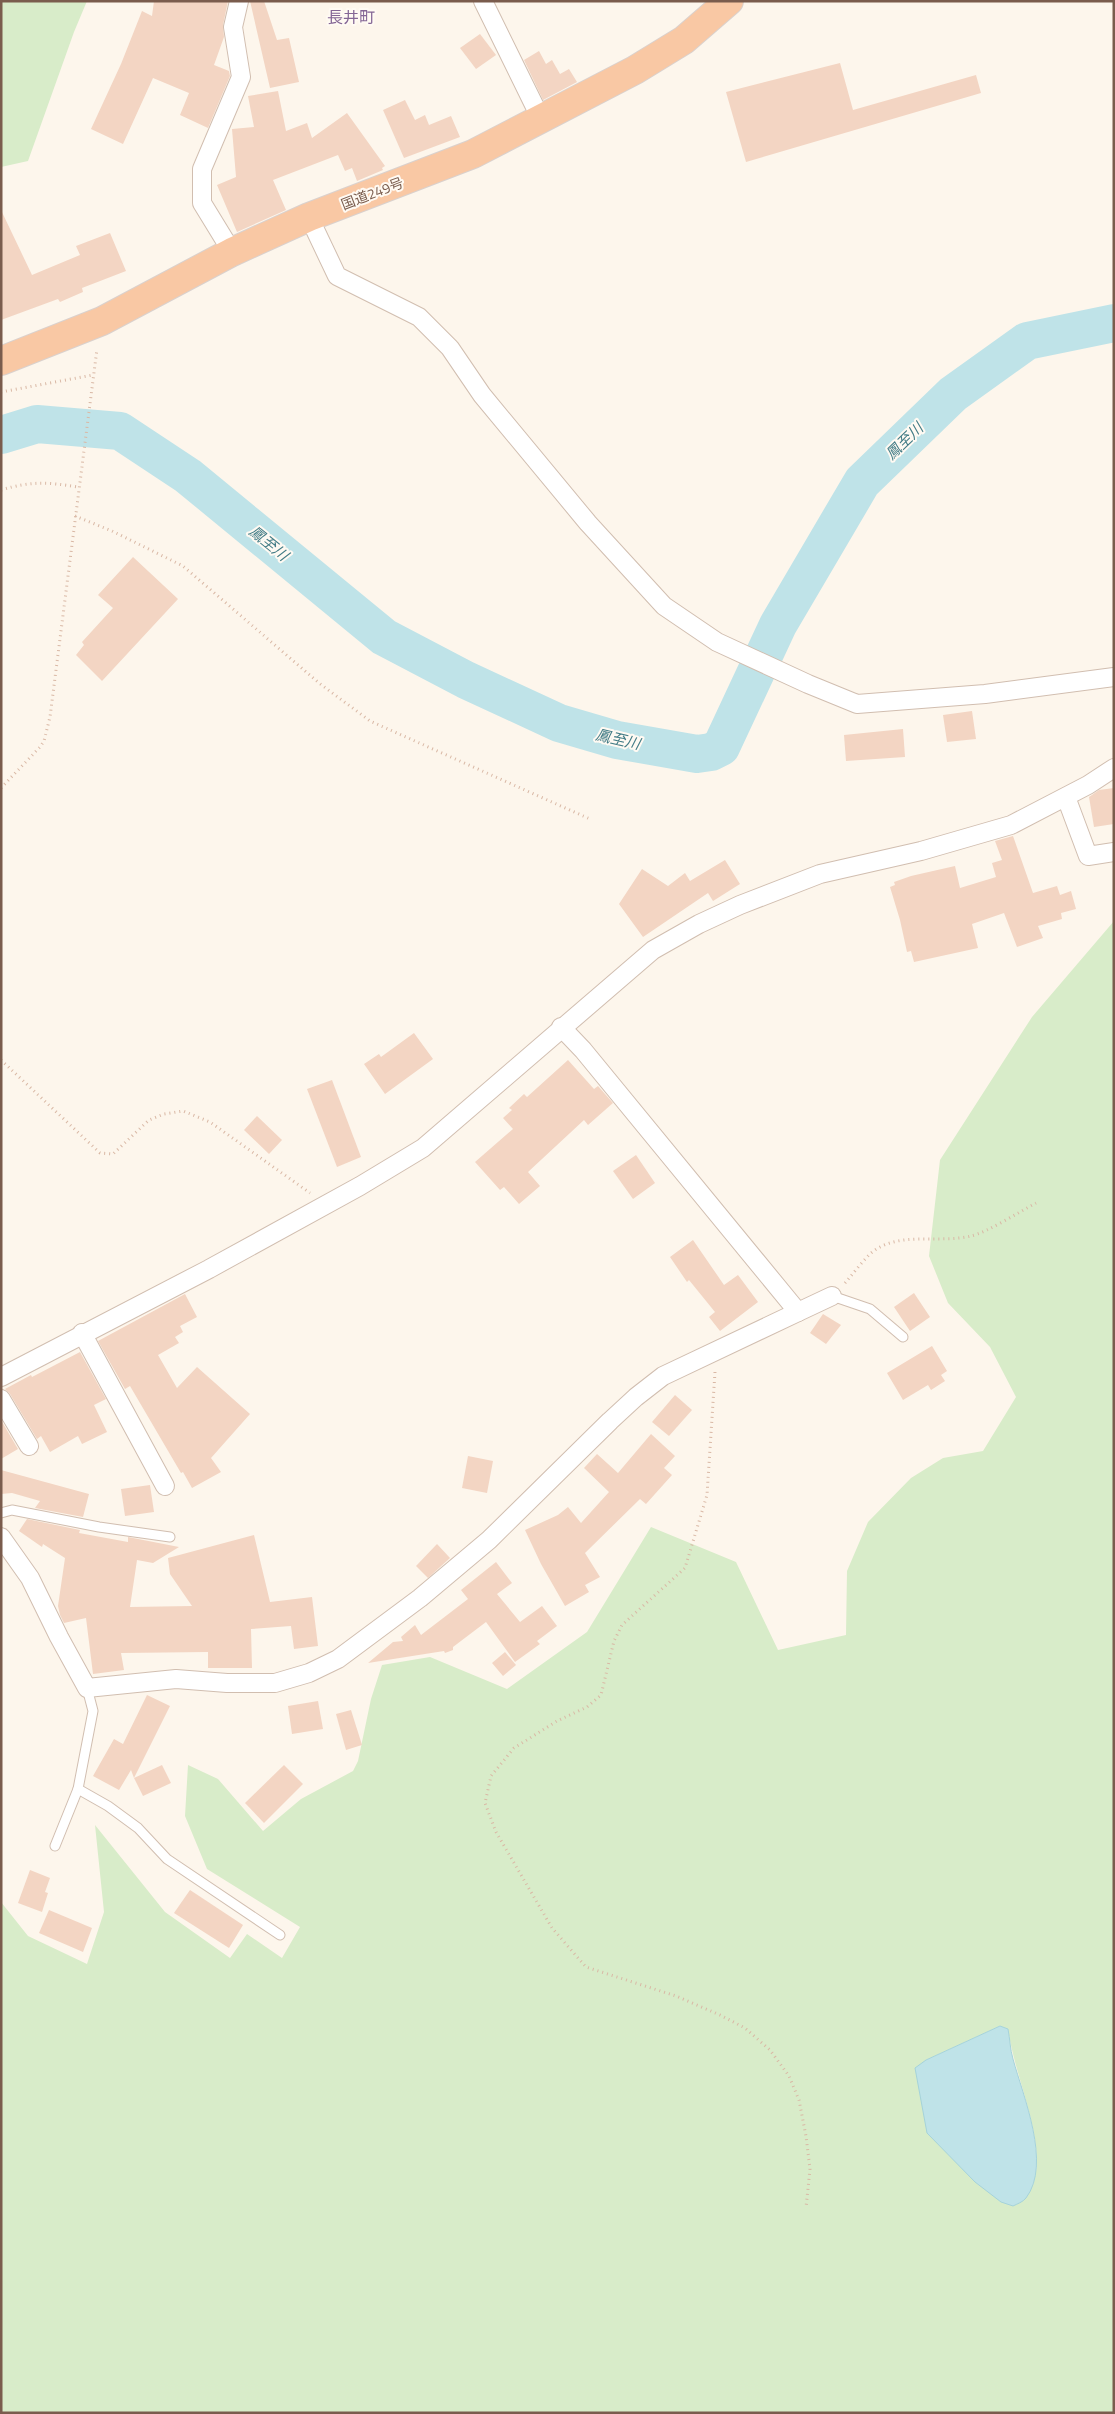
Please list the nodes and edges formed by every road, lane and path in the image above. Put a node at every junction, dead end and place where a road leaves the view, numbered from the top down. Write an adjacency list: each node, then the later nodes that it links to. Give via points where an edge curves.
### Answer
1 (240, 1): 6 (street, via 233,26 241,77 202,169 202,203)
2 (483, 1): 4 (street)
3 (729, 1): 4 (highway, 国道249号, via 676,45)
4 (541, 119): 5 (highway, 国道249号, via 474,154)
5 (309, 217): 6 (highway, 国道249号); 14 (street, via 337,276 418,318 450,348 482,395 626,565 664,606 717,642 857,704 985,694)
6 (232, 252): 7 (highway, 国道249号)
7 (102, 321): 8 (highway, 国道249号); 9 (path)
8 (1, 361)
9 (93, 375): 10 (path); 11 (path)
10 (1, 392)
11 (78, 488): 12 (path, via 46,482); 13 (path)
12 (1, 490)
13 (75, 516): 16 (path, via 46,734 40,747); 18 (path, via 183,566 319,683 370,721)
14 (1114, 677)
15 (1114, 768): 17 (street)
16 (1, 788)
17 (1066, 797): 19 (street, via 1088,856); 20 (street, via 1011,825 921,851 820,874 740,905 653,950)
18 (590, 819)
19 (1114, 852)
20 (562, 1027): 23 (street, via 423,1148); 25 (street)
21 (1, 1060): 23 (path, via 100,1153 113,1154 149,1120 183,1111 210,1122)
22 (1036, 1204): 24 (path, via 973,1236 949,1240 902,1239 890,1243 871,1253)
23 (326, 1205): 26 (street)
24 (832, 1296): 25 (street); 27 (lane, via 870,1309)
25 (798, 1312): 28 (street)
26 (82, 1334): 29 (street); 32 (street)
27 (903, 1337)
28 (716, 1351): 36 (street, via 664,1376 636,1397 489,1540 420,1598 338,1659 309,1673 275,1682 176,1679); 40 (path, via 708,1495 685,1568 622,1625 614,1641 601,1695 587,1707 514,1748 491,1776 485,1803 496,1832 552,1928 586,1967 676,1996 720,2015 745,2028 770,2050 789,2076 799,2100 810,2169)
29 (1, 1377)
30 (1, 1399): 31 (street)
31 (29, 1446)
32 (165, 1486)
33 (1, 1513): 35 (lane, via 12,1510)
34 (1, 1537): 36 (street, via 30,1578)
35 (170, 1537)
36 (87, 1688): 37 (lane, via 93,1711)
37 (78, 1789): 38 (lane); 39 (lane, via 138,1828 167,1859)
38 (54, 1846)
39 (280, 1935)
40 (806, 2208)

